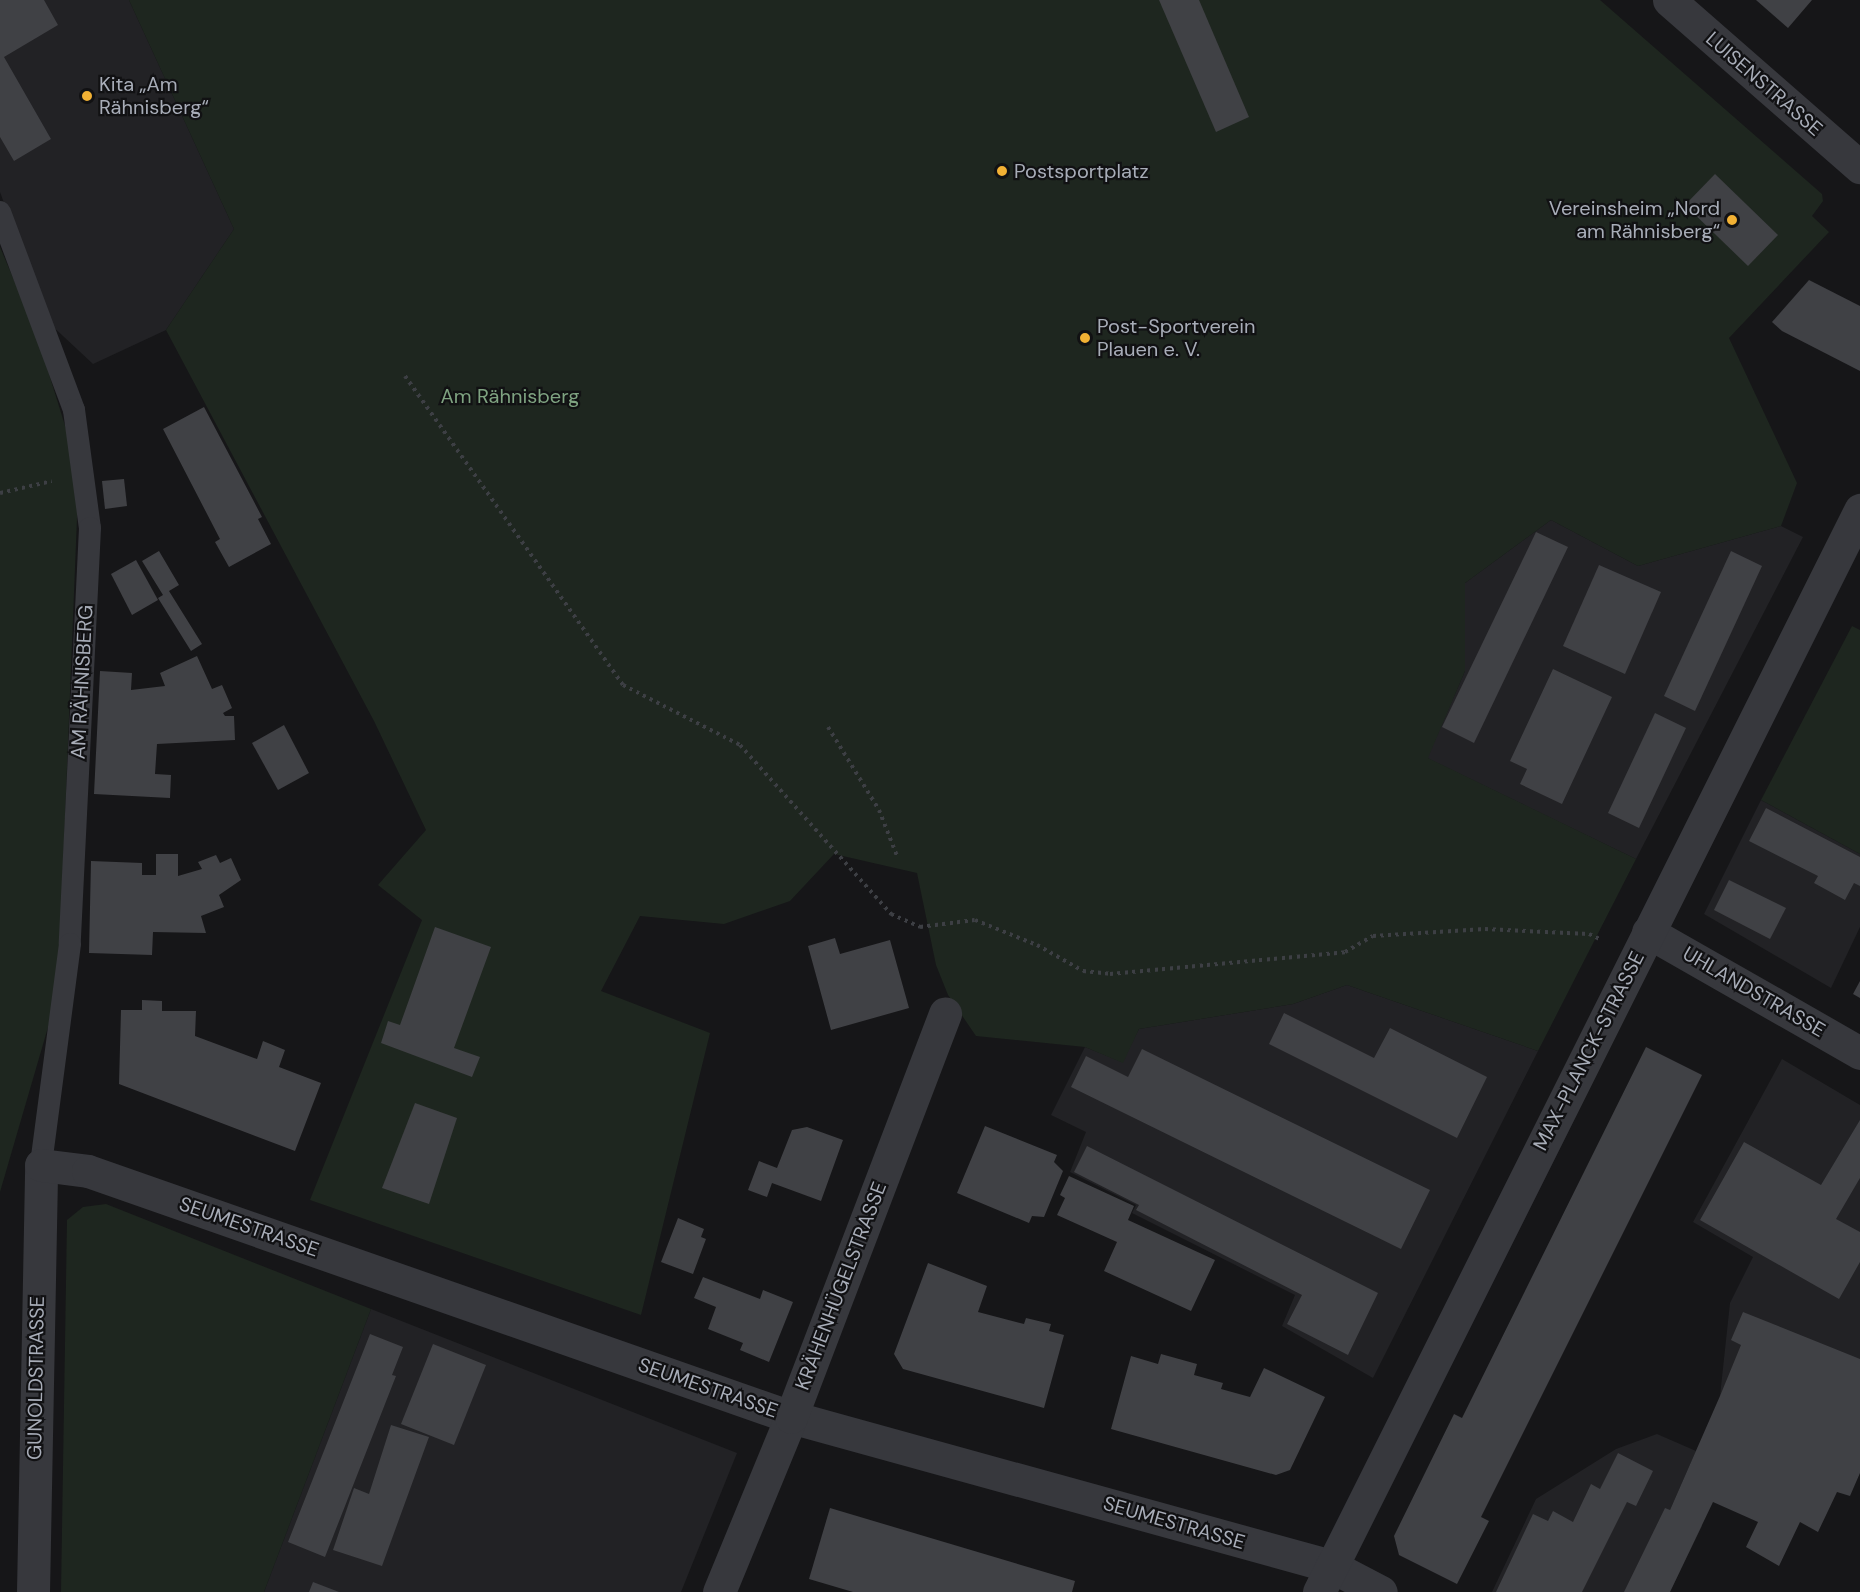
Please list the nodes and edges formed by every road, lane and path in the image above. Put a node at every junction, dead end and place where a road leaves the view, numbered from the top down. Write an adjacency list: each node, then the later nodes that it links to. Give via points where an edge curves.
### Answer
1 (1669, 0): 2 (street, LUISENSTRASSE)
2 (1860, 167)
3 (0, 212): 5 (lane, AM RÄHNISBERG, via 74,410)
4 (405, 376): 10 (path, via 623,685 740,745 891,914 920,927 975,920 1037,945 1083,971 1110,974 1345,952 1373,936 1485,929 1589,934)
5 (85, 474): 6 (path); 13 (lane, AM RÄHNISBERG, via 90,528 70,944)
6 (0, 493)
7 (1860, 510): 10 (street, MAX-PLANCK-STRASSE)
8 (828, 727): 9 (path, via 879,810)
9 (897, 856)
10 (1642, 944): 12 (street, UHLANDSTRASSE); 15 (street, MAX-PLANCK-STRASSE)
11 (945, 1013): 14 (street, KRÄHENHÜGELSTRASSE)
12 (1860, 1053)
13 (41, 1165): 14 (street, SEUMESTRASSE, via 88,1171); 16 (street, GUNOLDSTRASSE)
14 (791, 1417): 15 (street, SEUMESTRASSE); 17 (street, KRÄHENHÜGELSTRASSE)
15 (1325, 1579): 18 (street, SEUMESTRASSE)
16 (33, 1592)
17 (719, 1592)
18 (1381, 1592)

